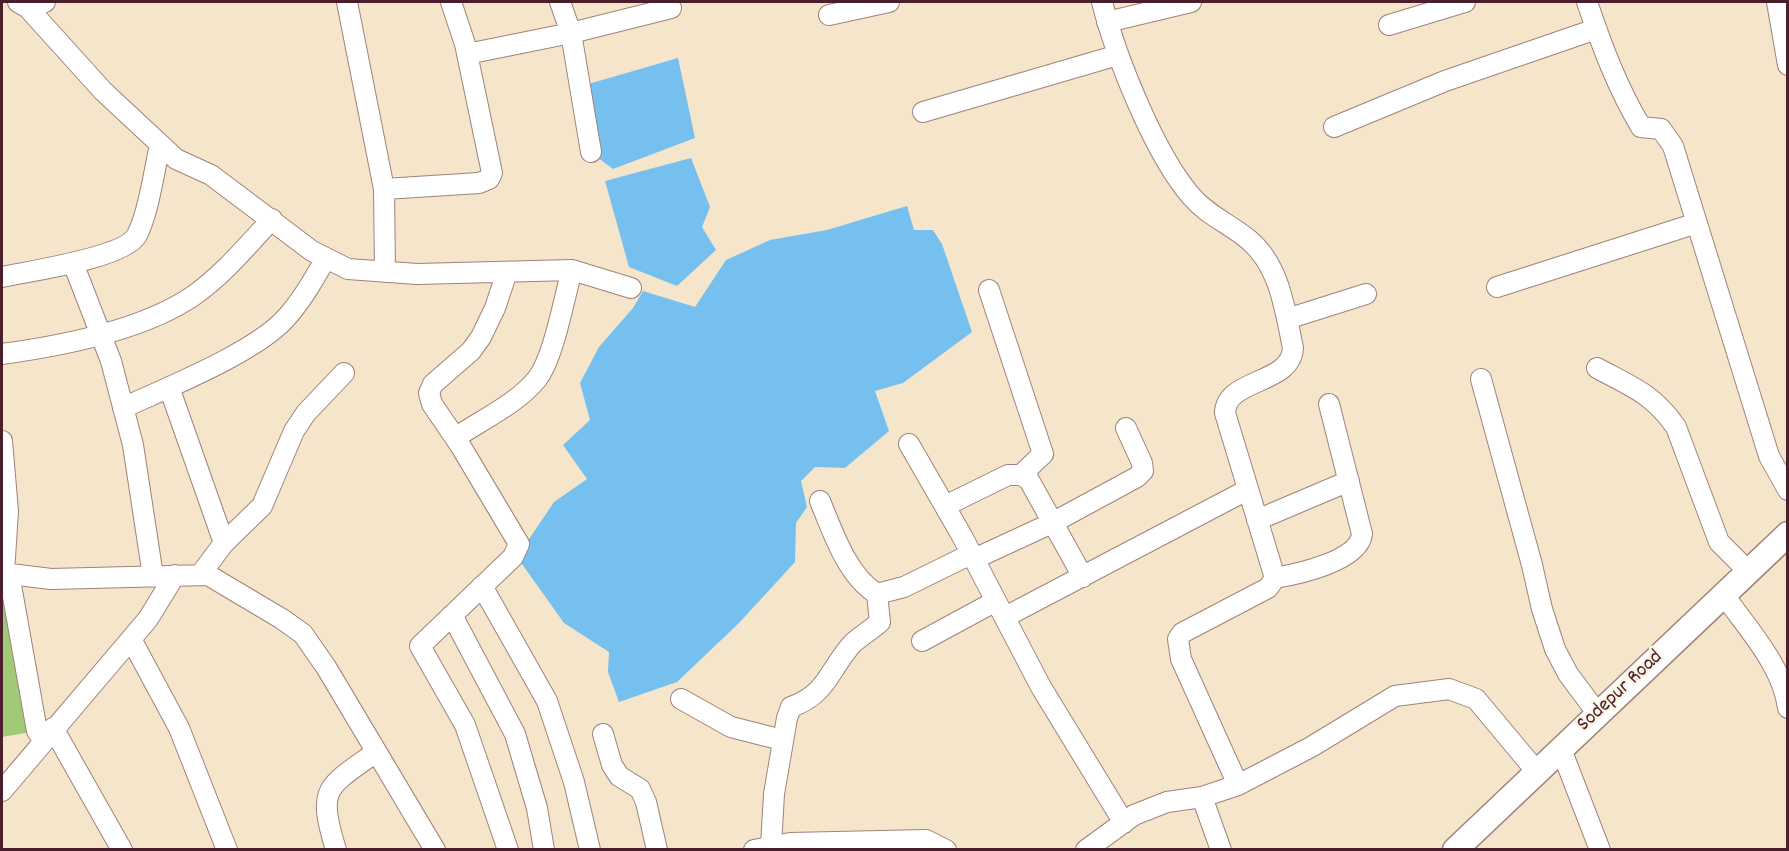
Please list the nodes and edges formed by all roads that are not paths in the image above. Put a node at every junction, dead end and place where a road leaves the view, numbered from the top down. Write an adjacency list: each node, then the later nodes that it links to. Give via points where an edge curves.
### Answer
1 (347, 2): 24 (street)
2 (451, 2): 17 (street)
3 (560, 2): 16 (street)
4 (889, 2): 12 (street)
5 (1102, 2): 13 (street)
6 (1191, 2): 13 (street)
7 (1465, 2): 14 (street)
8 (1587, 2): 15 (street)
9 (1777, 2): 19 (street)
10 (30, 4): 22 (street, via 103,91)
11 (671, 8): 16 (street)
12 (829, 15)
13 (1107, 22): 18 (street)
14 (1389, 24)
15 (1596, 29): 21 (street, via 1445,81); 26 (street, via 1609,66 1641,127 1661,129 1673,146)
16 (571, 33): 17 (street); 23 (street)
17 (467, 54): 24 (street, via 491,167 489,179 480,183)
18 (1118, 55): 20 (street); 37 (street, via 1160,149 1189,195 1204,210 1250,240 1267,260)
19 (1788, 65)
20 (923, 112)
21 (1334, 127)
22 (160, 145): 25 (street, via 176,159 211,175); 28 (street, via 136,236 122,248)
23 (591, 152)
24 (384, 189): 30 (street)
25 (272, 219): 27 (street); 38 (street, via 194,295 176,306)
26 (1697, 222): 33 (street); 53 (street, via 1769,456)
27 (326, 258): 30 (street, via 348,269); 43 (street, via 284,320 265,336)
28 (73, 263): 32 (street); 38 (street)
29 (572, 270): 31 (street); 34 (street); 47 (street, via 547,359 537,378 518,396)
30 (386, 272): 31 (street)
31 (507, 272): 47 (street, via 481,338 433,384 429,393)
32 (2, 277)
33 (1497, 287)
34 (631, 288)
35 (989, 290): 50 (street, via 1043,454)
36 (1366, 294): 37 (street)
37 (1287, 319): 52 (street, via 1293,348 1290,360 1280,370 1234,395 1225,406)
38 (100, 334): 39 (street, via 52,348); 45 (street)
39 (2, 354)
40 (1597, 368): 61 (street, via 1651,397 1666,413 1680,437 1719,542)
41 (344, 373): 59 (street, via 294,431 262,506)
42 (1481, 379): 77 (street, via 1555,649)
43 (169, 387): 45 (street); 59 (street)
44 (1329, 404): 51 (street)
45 (123, 408): 65 (street, via 133,445)
46 (1126, 429): 57 (street, via 1143,471)
47 (455, 438): 68 (street, via 519,544 513,557)
48 (2, 441): 62 (street, via 8,511)
49 (909, 444): 55 (street)
50 (1021, 474): 55 (street, via 1008,475); 57 (street, via 1029,480)
51 (1349, 481): 56 (street); 67 (street, via 1361,542 1329,563)
52 (1247, 490): 56 (street); 66 (street)
53 (1788, 490)
54 (820, 501): 69 (street, via 847,560 868,589)
55 (945, 506): 60 (street)
56 (1257, 520): 67 (street)
57 (1052, 523): 60 (street); 66 (street)
58 (1788, 534): 61 (main road, Sodepur Road)
59 (224, 543): 64 (street)
60 (973, 556): 69 (street, via 904,587); 71 (street)
61 (1748, 571): 70 (main road, Sodepur Road)
62 (5, 573): 65 (street, via 51,579); 78 (street, via 37,731)
63 (175, 575): 64 (street); 65 (street); 73 (street)
64 (200, 575): 82 (street, via 208,575 303,634)
65 (153, 576)
66 (1083, 577): 71 (street)
67 (1275, 578): 84 (street, via 1268,588 1182,633 1178,639 1181,658)
68 (483, 586): 72 (street); 95 (street, via 547,701 574,782)
69 (877, 594): 80 (street, via 880,622 853,643 817,694 808,702 791,707)
70 (1724, 595): 76 (street, via 1774,669 1784,687); 77 (main road, Sodepur Road)
71 (1000, 609): 74 (street); 87 (street, via 1041,687)
72 (452, 615): 93 (street, via 424,640 421,651 465,725); 94 (street, via 515,734 537,808)
73 (131, 639): 78 (street); 90 (street, via 179,728)
74 (922, 642)
75 (681, 699): 80 (street, via 731,727)
76 (1788, 708)
77 (1598, 714): 81 (main road, Sodepur Road)
78 (48, 734): 85 (street); 89 (street)
79 (603, 734): 96 (street, via 619,776 640,789)
80 (782, 740): 88 (street)
81 (1561, 749): 83 (main road, Sodepur Road); 101 (street)
82 (376, 752): 91 (street, via 327,792 326,816); 92 (street)
83 (1537, 772): 84 (street, via 1476,699 1449,688 1395,696); 100 (main road, Sodepur Road)
84 (1238, 785): 86 (street)
85 (2, 791)
86 (1202, 797): 87 (street, via 1167,802); 99 (street)
87 (1124, 823): 98 (street)
88 (762, 848): 97 (street, via 790,843 926,840)
89 (122, 849)
90 (227, 849)
91 (336, 849)
92 (435, 849)
93 (508, 849)
94 (544, 849)
95 (590, 849)
96 (657, 849)
97 (946, 849)
98 (1086, 849)
99 (1221, 849)
100 (1455, 849)
101 (1600, 849)

